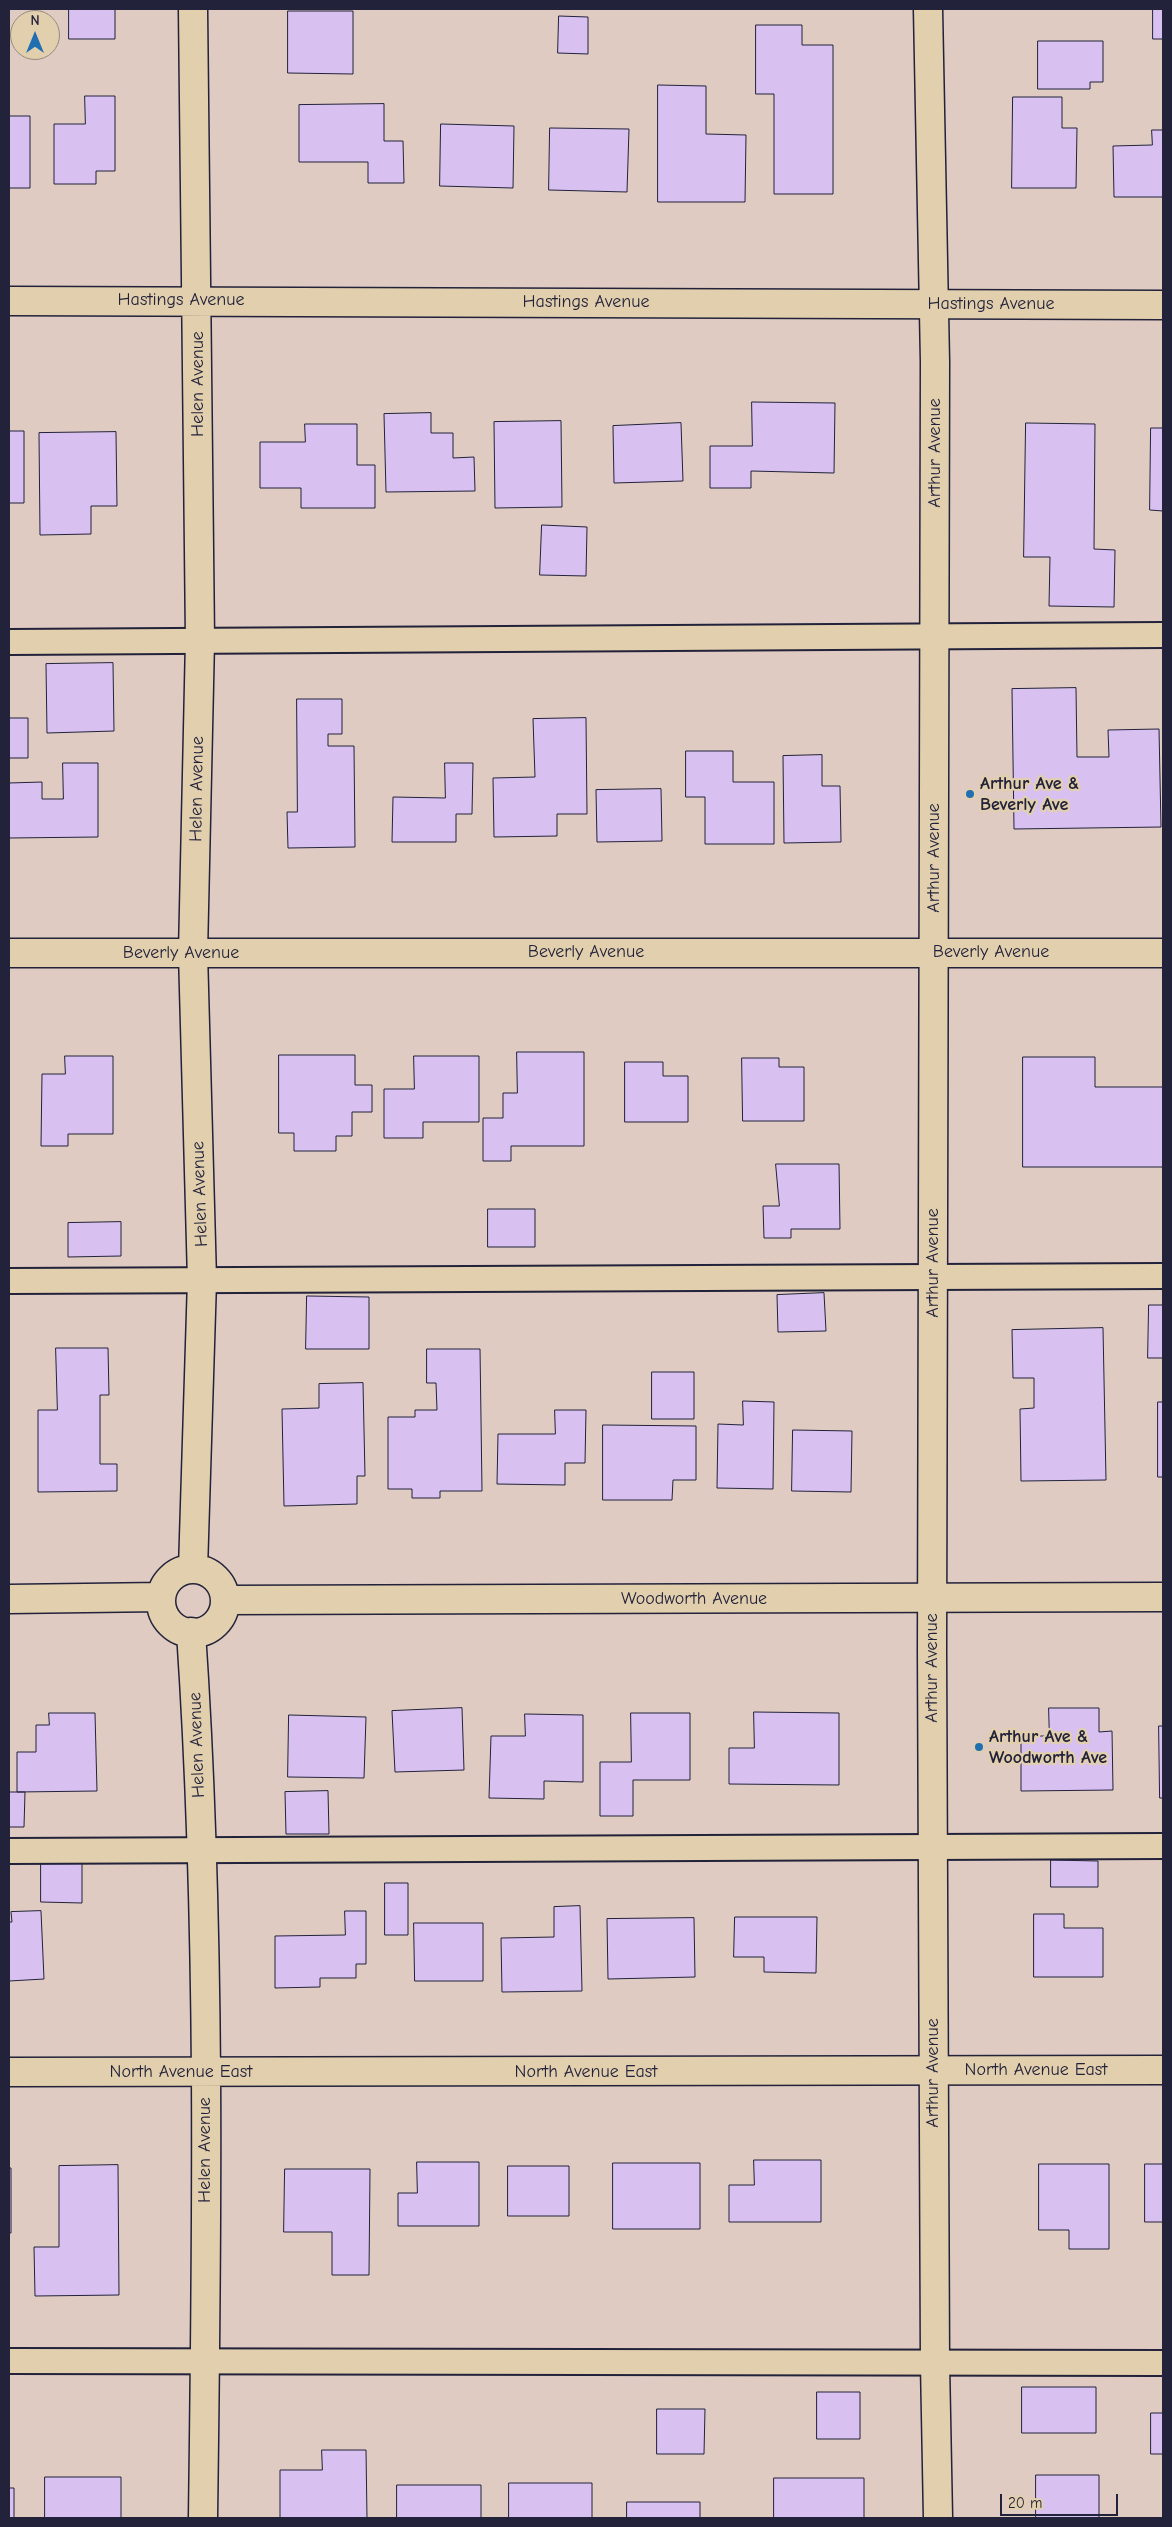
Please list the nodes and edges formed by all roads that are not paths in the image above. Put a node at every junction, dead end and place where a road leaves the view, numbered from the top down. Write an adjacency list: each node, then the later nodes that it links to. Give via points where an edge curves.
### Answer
1 (193, 9): 4 (street, Helen Avenue)
2 (928, 9): 5 (street, Arthur Avenue)
3 (9, 300): 4 (street, Hastings Avenue)
4 (198, 300): 5 (street, Hastings Avenue); 9 (street, Helen Avenue)
5 (935, 304): 6 (street, Hastings Avenue); 7 (street, Arthur Avenue)
6 (1163, 305)
7 (934, 635): 8 (lane); 9 (lane); 11 (street, Arthur Avenue)
8 (1163, 635)
9 (200, 640): 10 (lane); 14 (street, Helen Avenue)
10 (9, 642)
11 (934, 952): 12 (street, Beverly Avenue); 14 (street, Beverly Avenue); 15 (street, Arthur Avenue)
12 (1163, 952)
13 (9, 953): 14 (street, Beverly Avenue)
14 (194, 953): 17 (street, Helen Avenue)
15 (933, 1276): 16 (lane); 17 (lane); 22 (street, Arthur Avenue)
16 (1163, 1276)
17 (202, 1280): 18 (lane); 19 (street, Helen Avenue)
18 (9, 1281)
19 (192, 1569): 20 (street, via 170,1578); 24 (street, via 210,1573 218,1580 224,1589)
20 (161, 1597): 23 (street); 25 (street, via 162,1608 172,1625)
21 (1163, 1597): 22 (street, Woodworth Avenue)
22 (932, 1598): 24 (street, Woodworth Avenue); 27 (street, Arthur Avenue)
23 (9, 1599)
24 (225, 1600): 25 (street, via 224,1611 211,1627 202,1632)
25 (191, 1632): 29 (street, Helen Avenue)
26 (1163, 1846): 27 (lane)
27 (933, 1847): 29 (lane); 30 (street, Arthur Avenue)
28 (9, 1851): 29 (lane)
29 (201, 1851): 33 (street, Helen Avenue)
30 (933, 2070): 31 (street, North Avenue East); 33 (street, North Avenue East); 37 (street, Arthur Avenue)
31 (1163, 2070)
32 (9, 2072): 33 (street, North Avenue East)
33 (205, 2072): 34 (street, Helen Avenue)
34 (205, 2360): 35 (lane); 37 (lane); 38 (street, Helen Avenue)
35 (9, 2361)
36 (1163, 2363): 37 (lane)
37 (935, 2364): 39 (street, Arthur Avenue)
38 (203, 2518)
39 (938, 2518)

